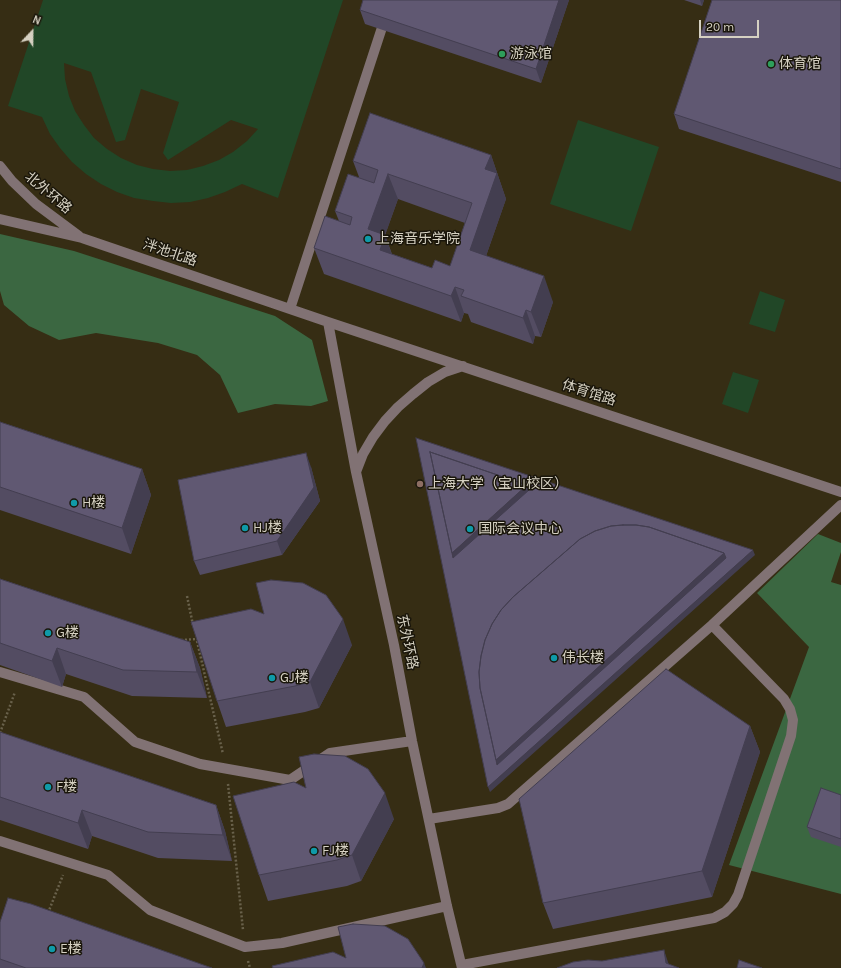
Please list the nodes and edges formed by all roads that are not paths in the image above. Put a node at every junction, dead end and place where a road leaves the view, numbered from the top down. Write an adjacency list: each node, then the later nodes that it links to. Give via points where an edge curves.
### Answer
1 (391, 0): 5 (street)
2 (0, 166): 4 (street, 北外环路, via 36,204)
3 (0, 219): 4 (street, 泮池北路)
4 (82, 238): 5 (street, 泮池北路)
5 (290, 309): 6 (street, 泮池北路)
6 (328, 322): 7 (street, 体育馆路); 8 (street, 东外环路)
7 (463, 366): 8 (street, via 445,372 428,382 398,407 373,437); 9 (street, 体育馆路)
8 (356, 472): 13 (street, 东外环路)
9 (841, 492)
10 (841, 505): 11 (street)
11 (712, 625): 14 (street, via 508,804 498,808); 17 (street, via 784,699 793,720 791,736 733,904 714,918)
12 (0, 672): 13 (street, via 84,697 136,742 200,764 290,780 330,753)
13 (412, 741): 14 (street, 东外环路)
14 (429, 819): 16 (street, 东外环路)
15 (0, 841): 16 (street, via 108,875 150,910 245,947 282,943)
16 (447, 906): 17 (street, 东外环路)
17 (462, 967)

